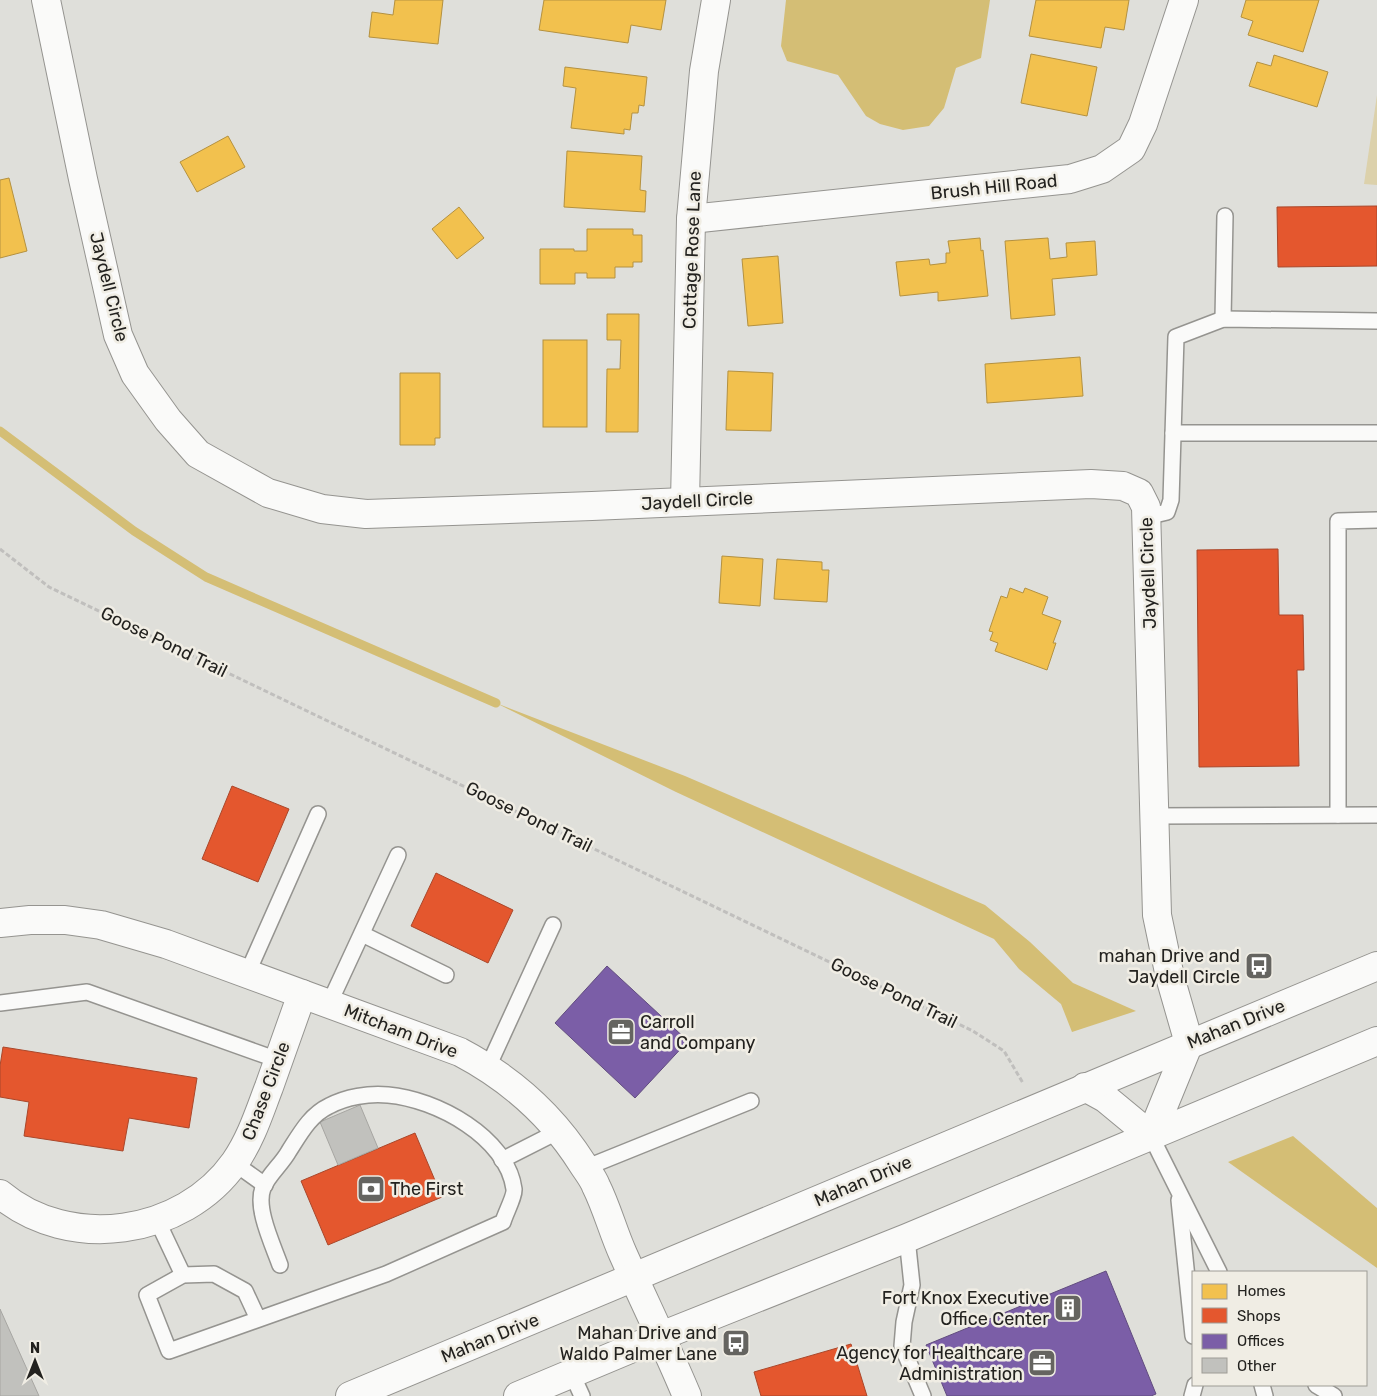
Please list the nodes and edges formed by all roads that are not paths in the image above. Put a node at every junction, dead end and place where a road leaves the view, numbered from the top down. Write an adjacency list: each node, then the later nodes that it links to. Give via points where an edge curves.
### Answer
1 (46, 0): 10 (street, Jaydell Circle, via 118,335 135,374 168,420 198,454 268,493 322,509 366,514)
2 (716, 0): 5 (street, Cottage Rose Lane, via 704,70)
3 (1184, 0): 5 (street, Brush Hill Road, via 1143,124 1131,149 1102,169 1070,179)
4 (1226, 216): 6 (lane)
5 (691, 219): 10 (street, Cottage Rose Lane)
6 (1224, 319): 7 (lane); 8 (lane, via 1176,337)
7 (1377, 321)
8 (1174, 433): 9 (lane); 11 (lane, via 1172,500 1168,512)
9 (1377, 433)
10 (685, 502): 11 (street, Jaydell Circle, via 1091,484 1123,486 1139,493 1146,507)
11 (1146, 517): 16 (street, Jaydell Circle)
12 (1377, 520): 14 (lane, via 1338,520)
13 (318, 814): 22 (lane)
14 (1338, 815): 15 (lane); 16 (lane)
15 (1377, 815)
16 (1154, 816): 28 (street, Jaydell Circle, via 1157,915 1170,977)
17 (398, 855): 20 (lane)
18 (0, 924): 22 (street, Mitcham Drive, via 65,920 101,925 166,944)
19 (553, 925): 30 (lane)
20 (362, 934): 23 (lane); 26 (lane)
21 (1377, 966): 28 (street, Mahan Drive)
22 (247, 974): 24 (street, Mitcham Drive)
23 (446, 975)
24 (302, 994): 26 (street, Mitcham Drive); 29 (street, Chase Circle)
25 (0, 1003): 29 (lane, via 87,992)
26 (329, 1004): 30 (street, Mitcham Drive, via 460,1052)
27 (1377, 1041): 34 (street)
28 (1190, 1043): 31 (street, Mahan Drive); 34 (street)
29 (278, 1060): 36 (street, Chase Circle, via 252,1133)
30 (488, 1067): 33 (street, Mitcham Drive, via 516,1088)
31 (1085, 1087): 34 (street, via 1105,1098); 46 (street, Mahan Drive)
32 (751, 1101): 37 (lane)
33 (559, 1131): 35 (lane); 37 (street, Mitcham Drive)
34 (1151, 1136): 39 (lane); 42 (street)
35 (502, 1160): 38 (lane, via 494,1146 462,1120 414,1101 389,1095 364,1095 328,1106 305,1124); 47 (lane, via 514,1191 503,1222 386,1274)
36 (234, 1163): 38 (lane); 41 (street, Chase Circle, via 211,1189 190,1204)
37 (585, 1168): 46 (street, Mitcham Drive, via 596,1186)
38 (265, 1184): 43 (lane, via 262,1211)
39 (1178, 1190): 44 (lane); 48 (lane)
40 (0, 1194): 41 (street, Chase Circle, via 39,1218 58,1224 96,1230 122,1229)
41 (157, 1220): 45 (lane)
42 (907, 1238): 49 (street); 55 (lane, via 912,1285 902,1346)
43 (280, 1265)
44 (1218, 1271)
45 (183, 1275): 47 (lane, via 214,1274 245,1291); 47 (lane, via 147,1295 169,1351)
46 (634, 1278): 49 (street, Mitcham Drive); 52 (street, Mahan Drive)
47 (258, 1320)
48 (1192, 1326)
49 (661, 1336): 50 (street); 54 (street, Mitcham Drive)
50 (577, 1385): 53 (street)
51 (1318, 1386): 56 (lane)
52 (350, 1396)
53 (518, 1396)
54 (687, 1396)
55 (923, 1396)
56 (1334, 1396)

